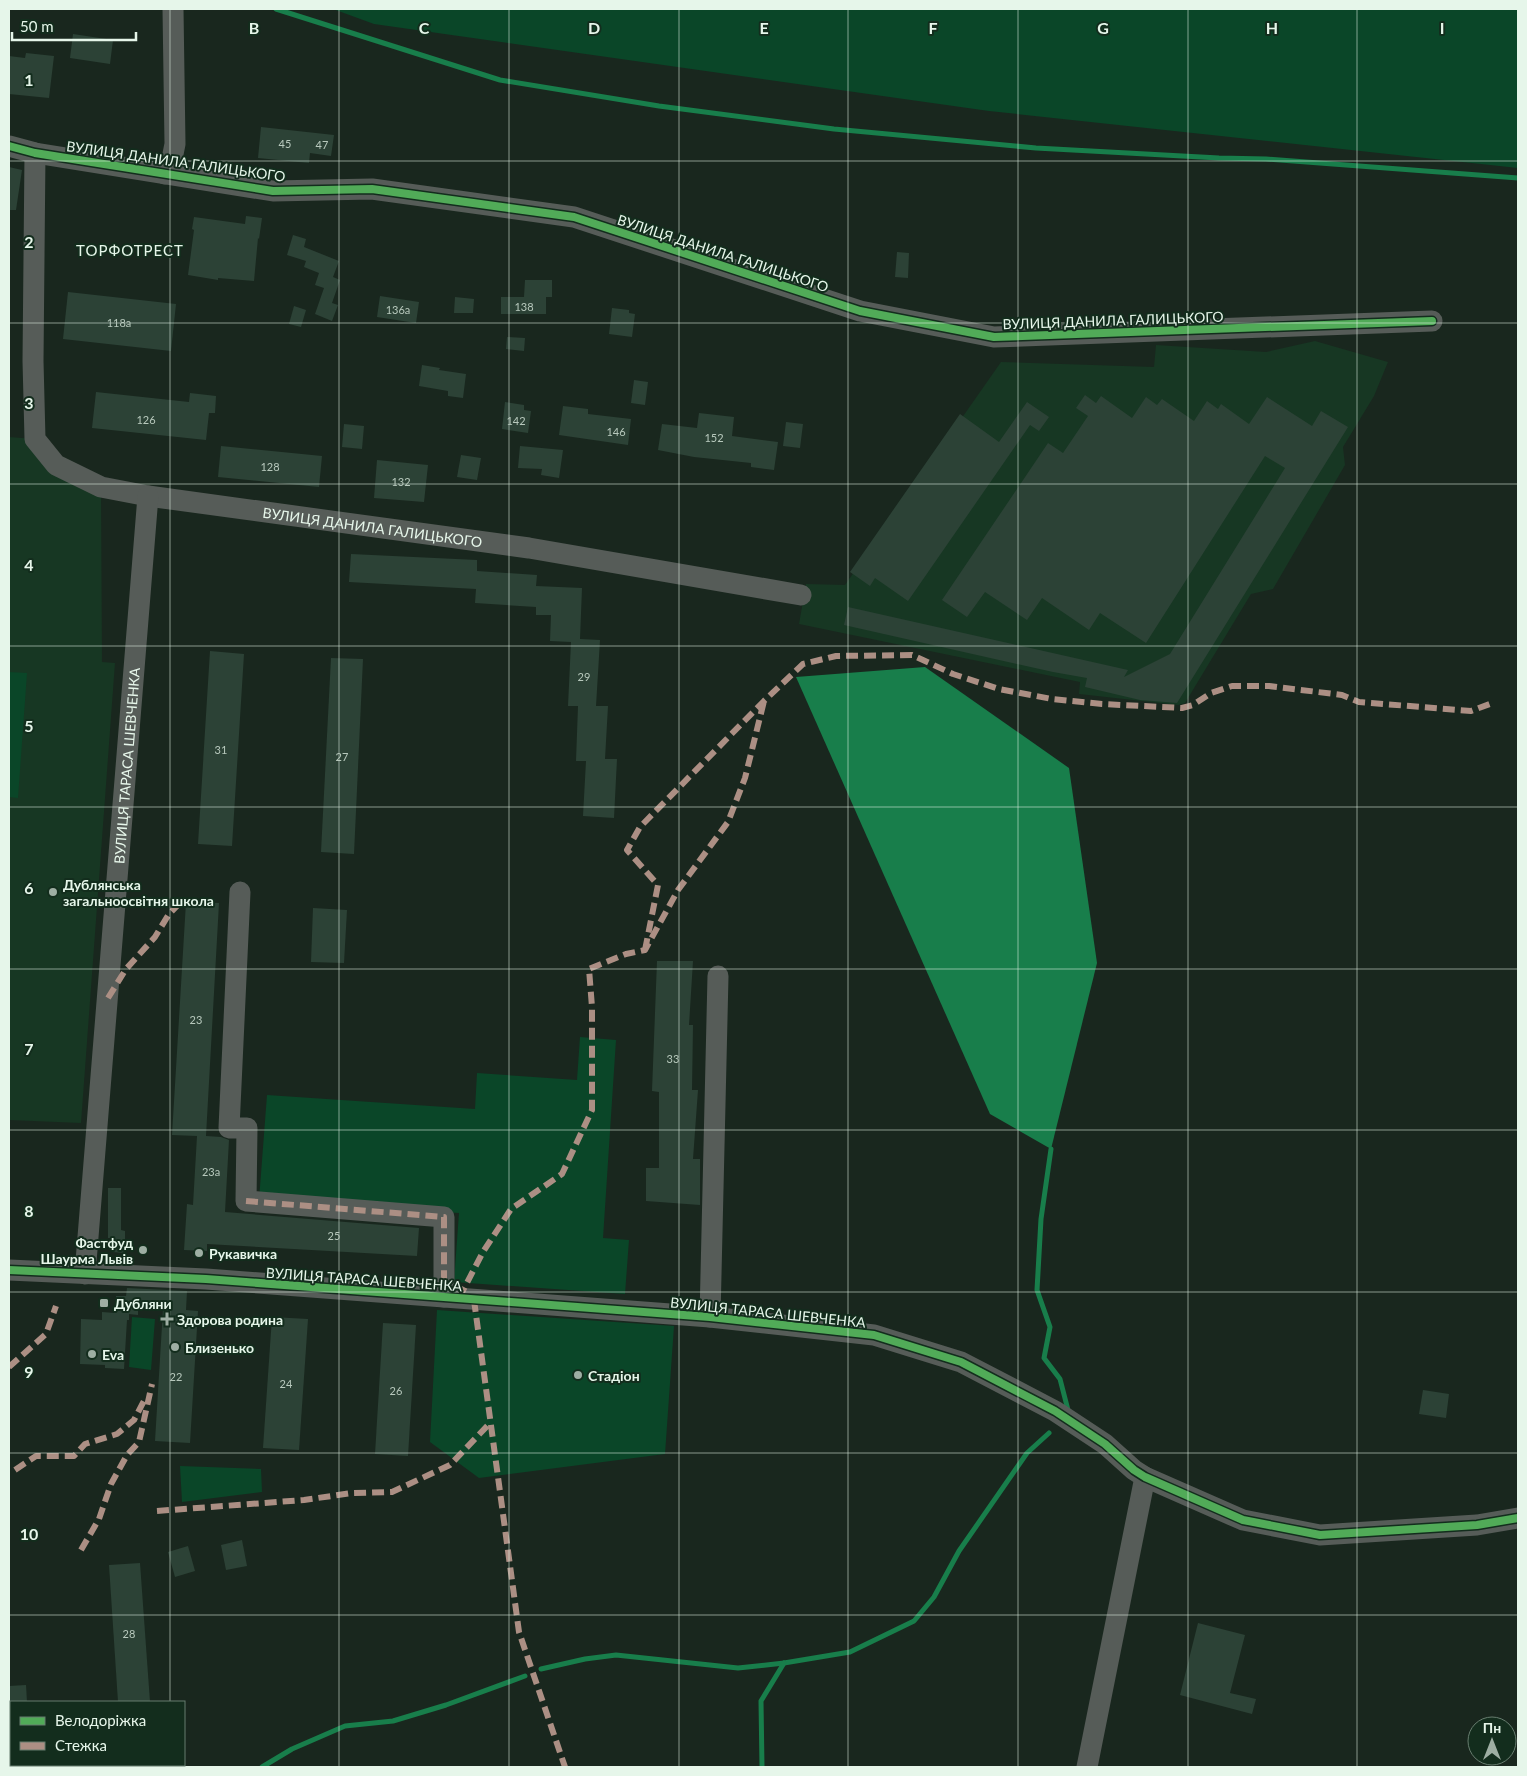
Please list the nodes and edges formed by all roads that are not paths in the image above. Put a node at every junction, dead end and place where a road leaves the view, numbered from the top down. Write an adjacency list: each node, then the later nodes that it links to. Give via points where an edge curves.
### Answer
1 (172, 9): 4 (street, via 175,144)
2 (9, 146): 3 (street, ВУЛИЦЯ ДАНИЛА ГАЛИЦЬКОГО)
3 (34, 153): 4 (street, ВУЛИЦЯ ДАНИЛА ГАЛИЦЬКОГО); 6 (street, ВУЛИЦЯ ДАНИЛА ГАЛИЦЬКОГО, via 34,439 56,465 101,487)
4 (165, 174): 5 (street, ВУЛИЦЯ ДАНИЛА ГАЛИЦЬКОГО, via 273,190 372,189 574,218 860,311 994,337)
5 (1432, 321)
6 (148, 496): 7 (street, ВУЛИЦЯ ДАНИЛА ГАЛИЦЬКОГО, via 529,548); 11 (street, ВУЛИЦЯ ТАРАСА ШЕВЧЕНКА)
7 (801, 595)
8 (240, 892): 12 (street, via 229,1128 247,1128 246,1201 444,1217)
9 (718, 976): 13 (street)
10 (9, 1270): 11 (street, ВУЛИЦЯ ТАРАСА ШЕВЧЕНКА)
11 (85, 1274): 12 (street, ВУЛИЦЯ ТАРАСА ШЕВЧЕНКА, via 176,1277)
12 (444, 1297): 13 (street, ВУЛИЦЯ ТАРАСА ШЕВЧЕНКА)
13 (710, 1317): 14 (street, ВУЛИЦЯ ТАРАСА ШЕВЧЕНКА, via 874,1335 961,1362 1055,1411 1105,1444)
14 (1145, 1477): 15 (street, ВУЛИЦЯ ТАРАСА ШЕВЧЕНКА, via 1243,1520 1320,1535 1477,1526); 16 (street)
15 (1518, 1518)
16 (1087, 1767)

